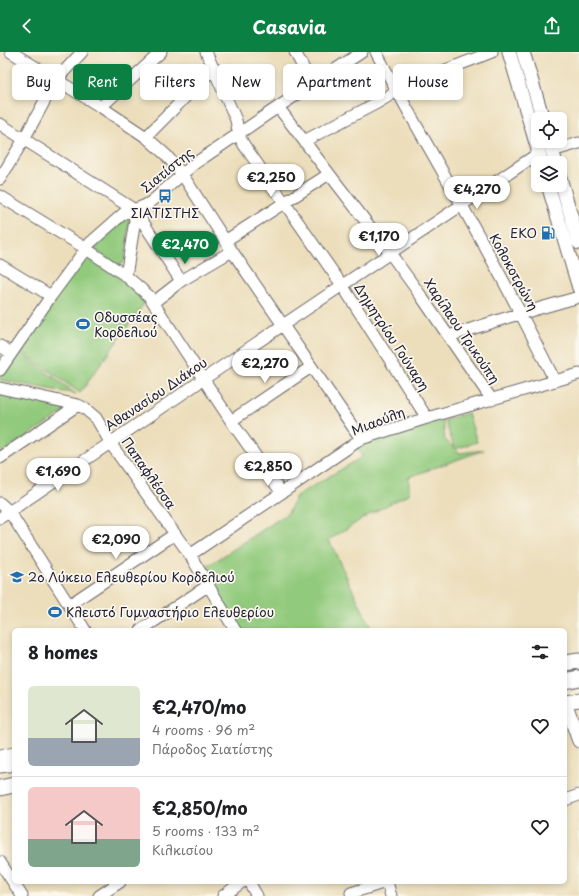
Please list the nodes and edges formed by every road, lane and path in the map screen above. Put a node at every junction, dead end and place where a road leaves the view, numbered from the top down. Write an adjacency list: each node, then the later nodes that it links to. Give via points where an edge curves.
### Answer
1 (10, 52): 11 (street)
2 (82, 52): 16 (street)
3 (161, 52): 23 (street)
4 (206, 52): 15 (street, Δημητρίου Γούναρη)
5 (295, 52): 12 (street)
6 (362, 52): 13 (street, Σιατίστης)
7 (376, 52): 18 (street, Κολοκοτρώνη)
8 (492, 52): 14 (street)
9 (509, 52): 33 (main road)
10 (523, 52): 25 (main road)
11 (30, 64)
12 (301, 64)
13 (343, 64)
14 (461, 64)
15 (214, 68): 27 (street, Δημητρίου Γούναρη, via 236,120); 28 (street)
16 (65, 70)
17 (65, 85): 23 (street)
18 (393, 85)
19 (393, 93): 30 (street)
20 (45, 100): 29 (street)
21 (288, 100): 24 (street, Σιατίστης)
22 (401, 100): 42 (street, Κολοκοτρώνη)
23 (101, 107): 28 (street)
24 (278, 107): 27 (street, Σιατίστης); 30 (street, Χαρίλαου Τρικούπη)
25 (541, 112)
26 (0, 124): 29 (street)
27 (238, 134): 35 (street, Σιατίστης); 41 (street, Δημητρίου Γούναρη)
28 (146, 137): 35 (street)
29 (24, 139): 37 (street); 43 (street)
30 (304, 141): 36 (street, Χαρίλαου Τρικούπη)
31 (579, 143): 32 (street)
32 (552, 152)
33 (539, 156)
34 (531, 163): 42 (street, Αθανασίου Διάκου)
35 (182, 174): 43 (street, Σιατίστης, via 154,200); 44 (street)
36 (329, 174): 41 (street); 48 (street, Χαρίλαου Τρικούπη)
37 (0, 179)
38 (550, 192): 53 (main road)
39 (564, 192): 45 (main road)
40 (0, 196): 46 (street)
41 (284, 203): 44 (street); 52 (street, Δημητρίου Γούναρη)
42 (461, 205): 48 (street, Αθανασίου Διάκου); 57 (street, Κολοκοτρώνη)
43 (133, 209): 46 (street, Σιατίστης, via 117,217); 50 (street, via 135,220); 51 (street)
44 (225, 241): 47 (street)
45 (579, 242)
46 (86, 248): 50 (street); 54 (street, Σιατίστης)
47 (232, 251): 51 (street); 58 (street)
48 (390, 253): 52 (street, Αθανασίου Διάκου); 59 (street, Χαρίλαου Τρικούπη)
49 (0, 265): 54 (street)
50 (126, 276): 56 (street)
51 (182, 281): 56 (street)
52 (342, 285): 58 (street, Αθανασίου Διάκου); 70 (street, Δημητρίου Γούναρη)
53 (579, 288)
54 (51, 296): 61 (street, Σιατίστης)
55 (579, 297): 57 (street)
56 (154, 302): 65 (street)
57 (521, 314): 59 (street); 66 (street, Κολοκοτρώνη)
58 (283, 325): 62 (street); 65 (street, Αθανασίου Διάκου)
59 (449, 336): 68 (street, Χαρίλαου Τρικούπη)
60 (0, 346): 61 (street)
61 (11, 353): 63 (street, Σιατίστης)
62 (311, 367): 71 (street); 72 (street)
63 (0, 370)
64 (579, 374): 66 (street, Μιαούλη)
65 (203, 379): 71 (street); 73 (street, Αθανασίου Διάκου)
66 (555, 381): 68 (street, Μιαούλη)
67 (0, 388): 69 (street, Παπαφλέσσα)
68 (492, 400): 70 (street, Μιαούλη)
69 (78, 406): 73 (street, Παπαφλέσσα, via 96,418); 74 (street)
70 (427, 418): 72 (street, Μιαούλη)
71 (231, 421): 75 (street)
72 (361, 439): 75 (street, Μιαούλη)
73 (110, 442): 77 (street, Αθανασίου Διάκου); 78 (street, Παπαφλέσσα)
74 (0, 458)
75 (281, 492): 79 (street, Μιαούλη)
76 (0, 503): 77 (street)
77 (4, 514): 81 (street)
78 (175, 534): 79 (street, Παπαφλέσσα); 81 (street)
79 (190, 555): 80 (street, Παπαφλέσσα)
80 (209, 585): 83 (street); 84 (street, Παπαφλέσσα)
81 (69, 605): 82 (street)
82 (84, 628)
83 (144, 628)
84 (234, 628)
85 (579, 660): 86 (highway)
86 (567, 663)
87 (579, 678): 88 (highway)
88 (567, 681)
89 (579, 700): 90 (main road)
90 (567, 702)
91 (567, 708): 92 (main road)
92 (579, 741)
93 (12, 753): 94 (street)
94 (0, 756)
95 (12, 763): 96 (highway)
96 (0, 765)
97 (12, 785): 98 (highway)
98 (0, 788)
99 (579, 795): 100 (street)
100 (567, 799)
101 (0, 862): 102 (street)
102 (12, 881)
103 (14, 884): 110 (street)
104 (239, 884): 112 (street)
105 (249, 884): 113 (street)
106 (380, 884): 109 (street)
107 (387, 884): 114 (street)
108 (108, 885): 111 (street)
109 (351, 893)
110 (22, 896)
111 (99, 896)
112 (223, 896)
113 (257, 896)
114 (391, 896)

